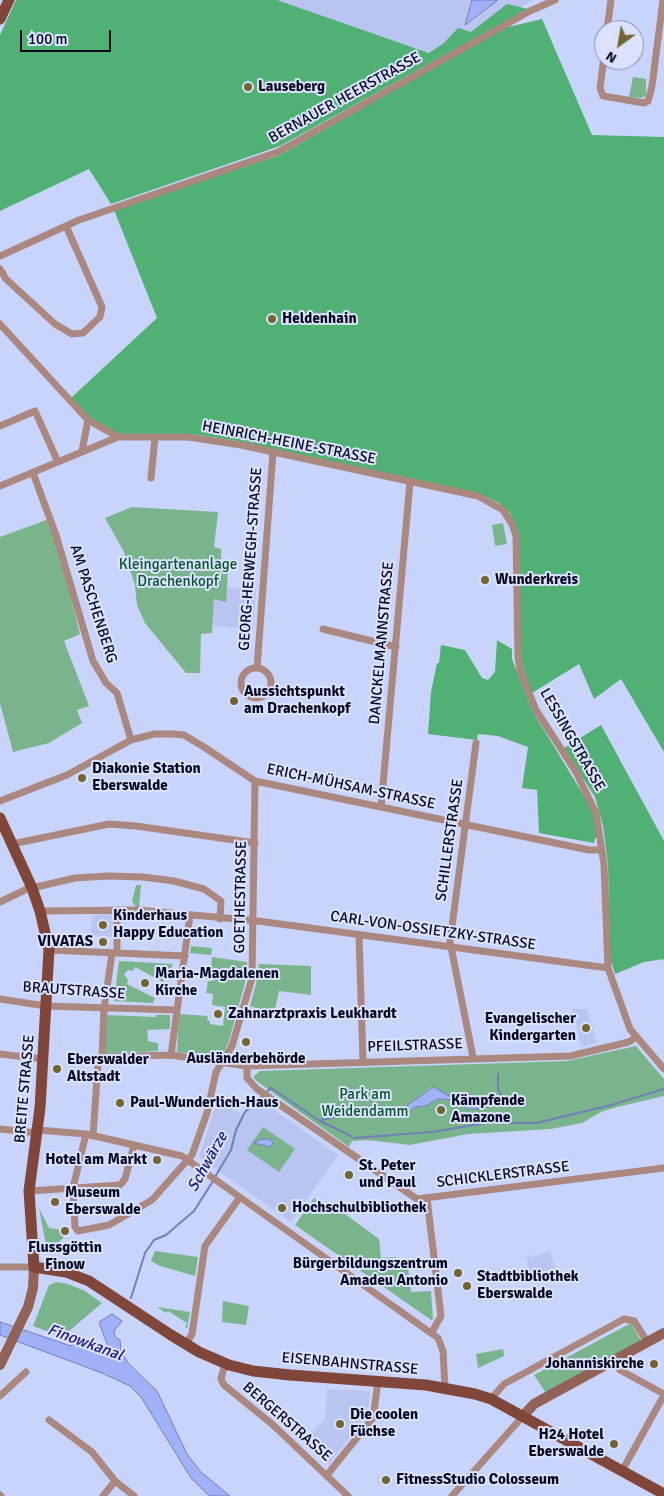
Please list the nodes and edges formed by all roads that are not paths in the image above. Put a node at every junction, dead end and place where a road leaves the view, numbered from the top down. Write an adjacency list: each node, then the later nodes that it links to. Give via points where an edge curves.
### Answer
1 (9, 0): 5 (main road)
2 (555, 0): 8 (street, BERNAUER HEERSTRASSE, via 278,152)
3 (611, 0): 6 (street)
4 (663, 0): 7 (street, via 650,97 644,102 605,98 600,88)
5 (0, 19)
6 (609, 20)
7 (602, 70)
8 (66, 226): 9 (street, BERNAUER HEERSTRASSE); 10 (street, via 102,307 100,317 83,333 72,334 55,324)
9 (0, 256)
10 (0, 270)
11 (0, 324): 12 (street, HEINRICH-HEINE-STRASSE)
12 (88, 420): 14 (street, HEINRICH-HEINE-STRASSE); 16 (street)
13 (0, 426): 18 (street, via 35,411)
14 (118, 437): 15 (street, HEINRICH-HEINE-STRASSE); 16 (street)
15 (155, 437): 17 (street, HEINRICH-HEINE-STRASSE, via 213,440); 20 (street)
16 (82, 451): 18 (street)
17 (274, 452): 21 (street, HEINRICH-HEINE-STRASSE); 25 (street, GEORG-HERWEGH-STRASSE)
18 (58, 462): 19 (street)
19 (33, 473): 22 (street); 26 (street, AM PASCHENBERG, via 56,535 93,661 106,683 117,693)
20 (151, 478)
21 (410, 482): 24 (street, DANCKELMANNSTRASSE); 35 (street, LESSINGSTRASSE, via 486,499 503,510 512,524 517,552 520,670 536,710 591,798)
22 (0, 486)
23 (323, 629): 24 (street)
24 (396, 647): 30 (street, DANCKELMANNSTRASSE)
25 (257, 668): 25 (street, GEORG-HERWEGH-STRASSE, via 243,674 241,684 245,694 255,698 265,695 271,681 266,672)
26 (131, 740): 28 (street, ERICH-MÜHSAM-STRASSE, via 159,734 184,736); 29 (street, ERICH-MÜHSAM-STRASSE, via 67,775)
27 (476, 743): 32 (street, SCHILLERSTRASSE)
28 (255, 781): 30 (street, ERICH-MÜHSAM-STRASSE); 33 (street, GOETHESTRASSE)
29 (0, 801)
30 (381, 807): 32 (street, ERICH-MÜHSAM-STRASSE)
31 (0, 818): 34 (main road, BREITE STRASSE)
32 (466, 825): 35 (street, ERICH-MÜHSAM-STRASSE); 44 (street, SCHILLERSTRASSE)
33 (255, 843): 34 (street, via 109,824); 42 (street, GOETHESTRASSE)
34 (12, 844): 36 (main road, BREITE STRASSE)
35 (602, 850): 48 (street, LESSINGSTRASSE)
36 (29, 889): 37 (street); 39 (main road, BREITE STRASSE); 41 (street, via 75,878 143,877 204,889 221,901)
37 (0, 902)
38 (117, 910): 39 (street, CARL-VON-OSSIETZKY-STRASSE); 40 (street, CARL-VON-OSSIETZKY-STRASSE); 46 (street)
39 (40, 911): 45 (main road, BREITE STRASSE)
40 (190, 915): 41 (street, CARL-VON-OSSIETZKY-STRASSE); 47 (street)
41 (220, 919): 42 (street, CARL-VON-OSSIETZKY-STRASSE)
42 (254, 921): 43 (street, CARL-VON-OSSIETZKY-STRASSE); 60 (street, GOETHESTRASSE, via 252,978 232,1046)
43 (359, 935): 44 (street, CARL-VON-OSSIETZKY-STRASSE); 59 (street)
44 (450, 947): 48 (street, CARL-VON-OSSIETZKY-STRASSE); 57 (street, SCHILLERSTRASSE)
45 (49, 950): 46 (street); 50 (main road, BREITE STRASSE)
46 (114, 953): 47 (street); 51 (street)
47 (185, 956): 52 (street)
48 (608, 968): 53 (street, LESSINGSTRASSE)
49 (0, 999): 50 (street, BRAUTSTRASSE)
50 (46, 1006): 51 (street, BRAUTSTRASSE); 58 (main road, BREITE STRASSE)
51 (104, 1009): 52 (street, BRAUTSTRASSE); 56 (street)
52 (176, 1010): 55 (street)
53 (636, 1037): 57 (street, PFEILSTRASSE, via 629,1042 570,1056); 62 (street, LESSINGSTRASSE)
54 (0, 1054): 58 (street)
55 (171, 1055): 56 (street, PFEILSTRASSE); 60 (street, PFEILSTRASSE)
56 (102, 1057): 65 (street, via 98,1064)
57 (473, 1057): 59 (street, PFEILSTRASSE)
58 (43, 1059): 64 (main road, BREITE STRASSE)
59 (363, 1061): 61 (street, PFEILSTRASSE)
60 (223, 1062): 61 (street, PFEILSTRASSE); 67 (street, GOETHESTRASSE, via 216,1072 207,1113)
61 (247, 1066): 72 (street, SCHICKLERSTRASSE, via 249,1082 260,1092 413,1198)
62 (664, 1069)
63 (0, 1129): 64 (street)
64 (36, 1132): 65 (street); 70 (main road, BREITE STRASSE)
65 (90, 1135): 66 (street); 69 (street)
66 (134, 1145): 67 (street, via 180,1155); 69 (street, via 125,1179 120,1185)
67 (188, 1160): 69 (street, GOETHESTRASSE, via 158,1195 110,1225 80,1231 74,1228); 71 (street)
68 (664, 1168): 72 (street, SCHICKLERSTRASSE)
69 (73, 1188): 70 (street)
70 (29, 1191): 74 (main road, BREITE STRASSE)
71 (240, 1197): 75 (street); 78 (street, via 206,1246 192,1334)
72 (424, 1199): 75 (street, via 441,1316)
73 (0, 1267): 74 (street)
74 (34, 1267): 78 (main road, EISENBAHNSTRASSE, via 66,1272 89,1281); 81 (main road, BREITE STRASSE, via 32,1292)
75 (432, 1332): 84 (street, via 441,1343)
76 (664, 1333): 77 (main road)
77 (648, 1343): 79 (main road); 87 (street, via 634,1321 624,1319 504,1384)
78 (186, 1344): 80 (main road, EISENBAHNSTRASSE)
79 (613, 1362): 85 (street, via 620,1370); 88 (main road, via 534,1404)
80 (225, 1364): 83 (main road, EISENBAHNSTRASSE, via 253,1371); 91 (street, BERGERSTRASSE, via 224,1385)
81 (0, 1366)
82 (26, 1372): 86 (street)
83 (378, 1382): 84 (main road, EISENBAHNSTRASSE); 91 (street, via 373,1418)
84 (445, 1388): 87 (main road, EISENBAHNSTRASSE)
85 (664, 1394): 90 (street)
86 (0, 1396)
87 (490, 1399): 88 (main road, EISENBAHNSTRASSE)
88 (520, 1419): 90 (main road, EISENBAHNSTRASSE); 97 (street)
89 (49, 1420): 92 (street, via 92,1452)
90 (622, 1471): 93 (main road, EISENBAHNSTRASSE)
91 (326, 1475): 96 (street, BERGERSTRASSE)
92 (115, 1481): 94 (street); 95 (street)
93 (664, 1494)
94 (102, 1496)
95 (134, 1496)
96 (348, 1496)
97 (452, 1496)

